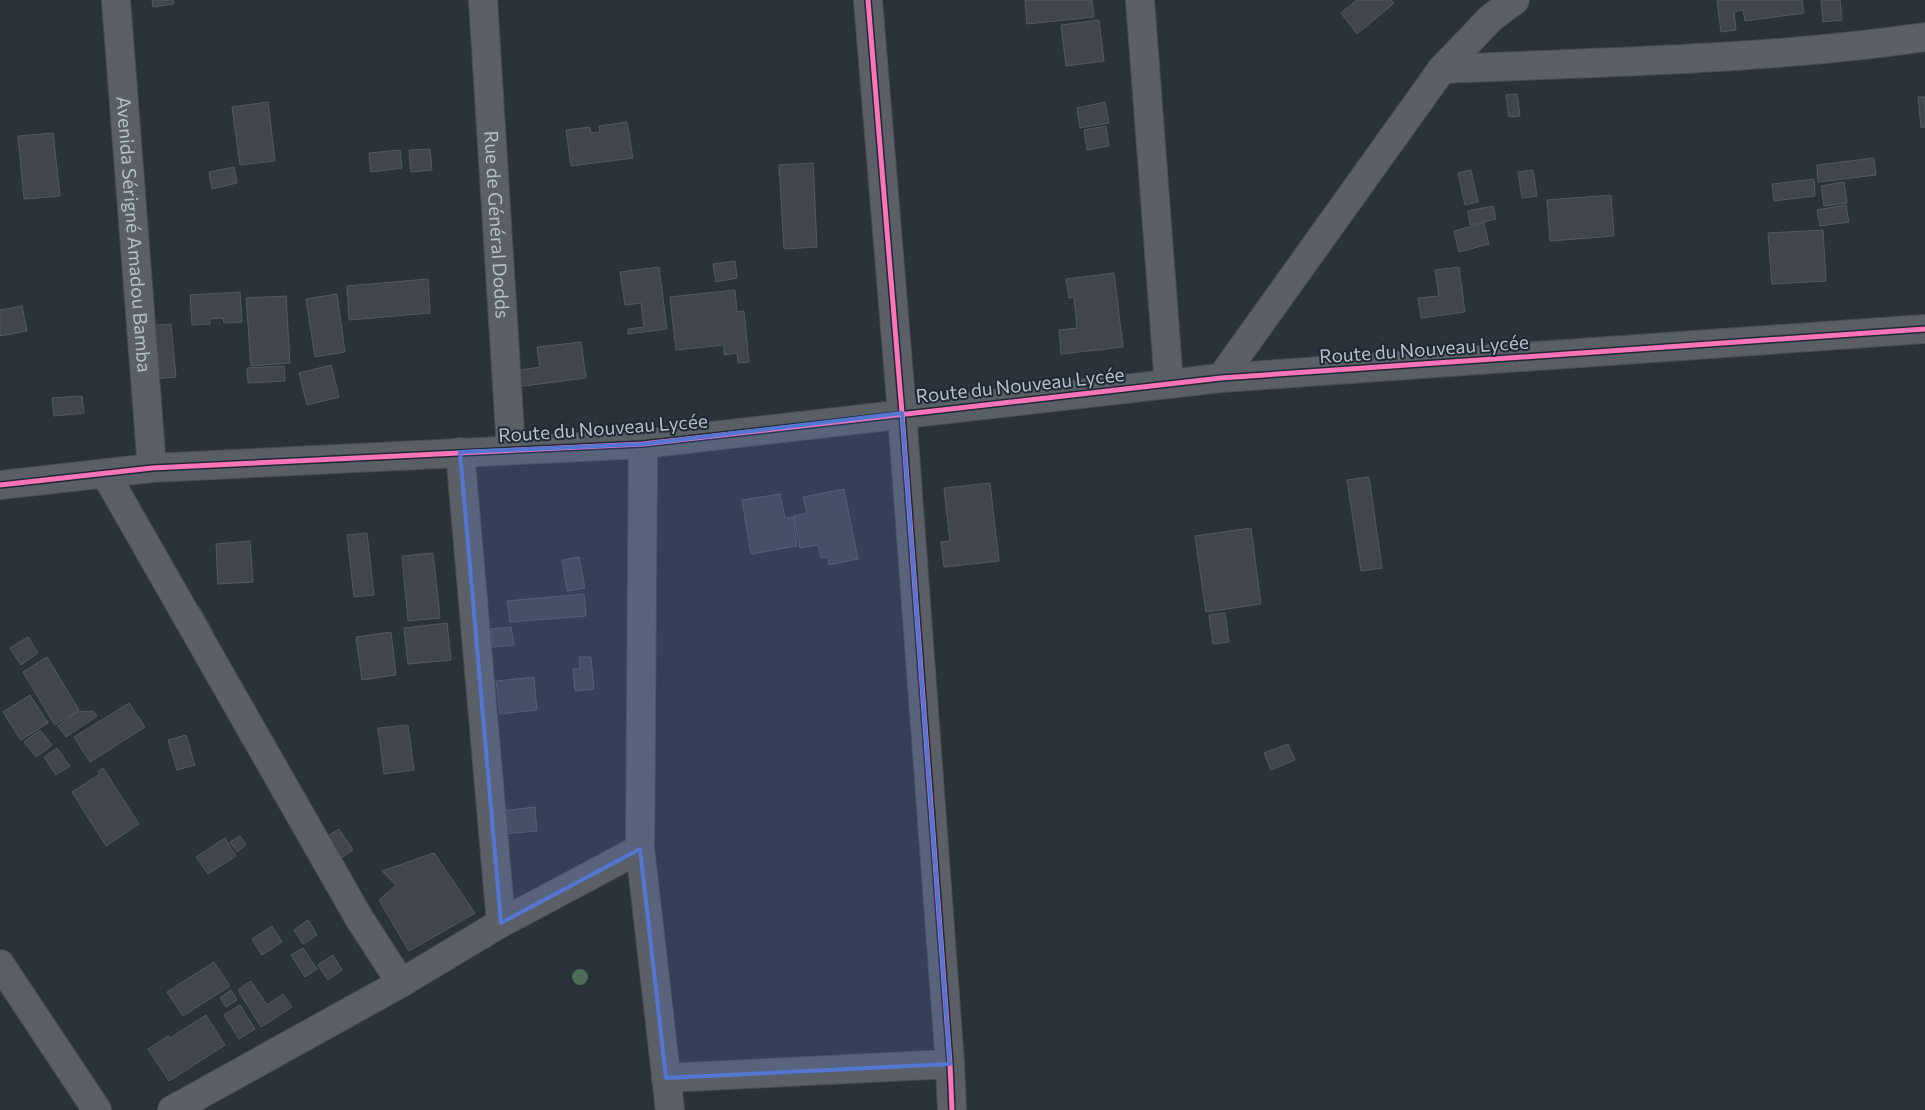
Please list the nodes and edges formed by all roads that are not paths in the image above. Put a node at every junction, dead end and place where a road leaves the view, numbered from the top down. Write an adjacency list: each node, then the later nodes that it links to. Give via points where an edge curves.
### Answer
1 (116, 0): 16 (street, Avenida Sérigné Amadou Bamba)
2 (484, 0): 14 (street, Rue de Général Dodds)
3 (868, 0): 12 (street)
4 (1140, 0): 11 (street)
5 (1515, 0): 6 (street)
6 (1490, 9): 8 (street)
7 (1925, 37): 8 (street, via 1758,55)
8 (1442, 69): 10 (street)
9 (1925, 329): 10 (street, Route du Nouveau Lycée)
10 (1220, 378): 11 (street, Route du Nouveau Lycée)
11 (1169, 384): 12 (street, Route du Nouveau Lycée)
12 (902, 413): 13 (street, Route du Nouveau Lycée); 23 (street)
13 (643, 444): 14 (street, Route du Nouveau Lycée); 19 (street)
14 (511, 449): 15 (street, Route du Nouveau Lycée)
15 (460, 452): 16 (street, Route du Nouveau Lycée); 20 (street)
16 (152, 468): 17 (street, Route du Nouveau Lycée)
17 (105, 472): 18 (street, Route du Nouveau Lycée); 22 (street, via 359,918)
18 (0, 485)
19 (640, 849): 20 (street); 24 (street)
20 (501, 923): 22 (street)
21 (0, 964): 25 (street)
22 (401, 983): 26 (street)
23 (950, 1064): 24 (street); 28 (street)
24 (666, 1078): 27 (street)
25 (93, 1109)
26 (172, 1110)
27 (670, 1110)
28 (952, 1110)

